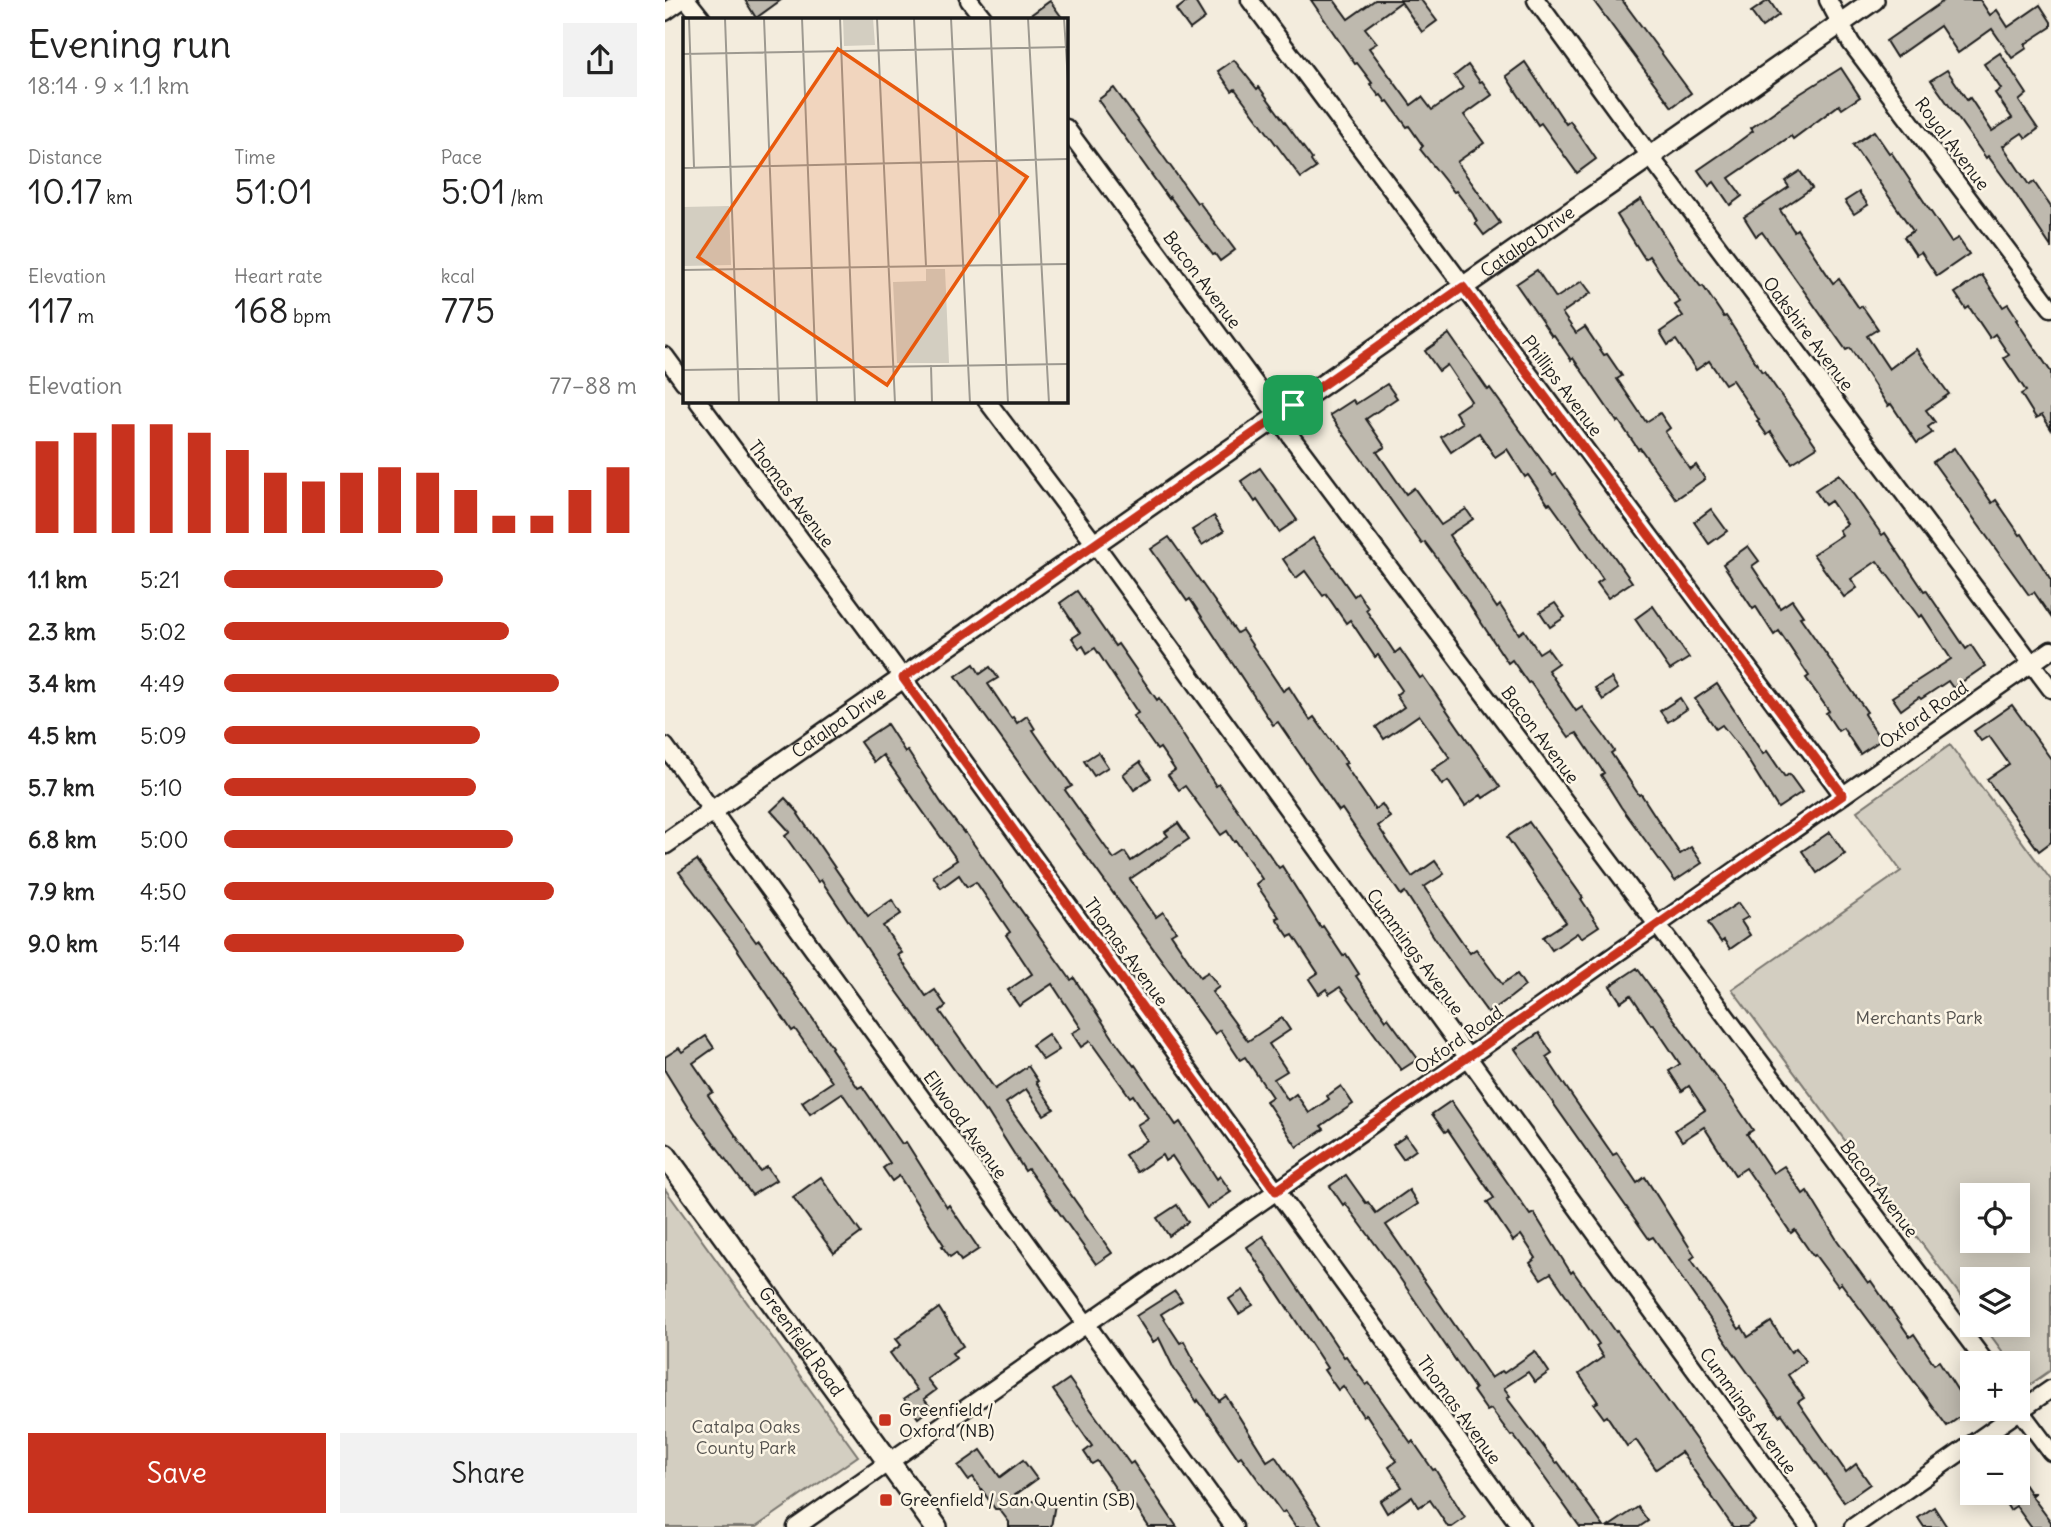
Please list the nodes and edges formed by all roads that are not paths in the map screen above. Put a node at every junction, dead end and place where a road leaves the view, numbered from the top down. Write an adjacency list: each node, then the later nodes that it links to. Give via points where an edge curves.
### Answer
1 (682, 0): 8 (street)
2 (687, 0): 9 (street)
3 (969, 0): 10 (street)
4 (1250, 0): 14 (street, Phillips Avenue)
5 (1536, 0): 13 (street, Oakshire Avenue)
6 (1828, 0): 11 (street, Royal Avenue)
7 (1874, 0): 11 (street, Catalpa Drive)
8 (665, 12)
9 (701, 18)
10 (982, 18)
11 (1841, 23): 13 (street, Catalpa Drive); 15 (street, Royal Avenue, via 1850,43)
12 (1067, 129): 20 (street, Bacon Avenue)
13 (1650, 156): 14 (street, Catalpa Drive); 23 (street, Oakshire Avenue)
14 (1463, 287): 20 (street, Catalpa Drive); 27 (street, Phillips Avenue)
15 (2051, 308)
16 (665, 356): 17 (street)
17 (683, 381)
18 (699, 402): 24 (street, Thomas Avenue)
19 (988, 402): 21 (street, Cummings Avenue)
20 (1277, 416): 21 (street, Catalpa Drive); 30 (street, Bacon Avenue)
21 (1095, 544): 24 (street, Catalpa Drive); 31 (street, Cummings Avenue)
22 (2051, 650): 23 (street, Oxford Road)
23 (2031, 663): 25 (street, Oakshire Avenue); 27 (street, Oxford Road)
24 (903, 678): 28 (street, Catalpa Drive); 33 (street, Thomas Avenue)
25 (2051, 689)
26 (665, 746): 28 (street, Ellwood Avenue)
27 (1843, 795): 30 (street, Oxford Road)
28 (713, 811): 29 (street, Catalpa Drive); 34 (street, Ellwood Avenue)
29 (665, 844)
30 (1657, 925): 31 (street, Oxford Road); 35 (street, Bacon Avenue)
31 (1467, 1058): 33 (street, Oxford Road); 46 (street, Cummings Avenue)
32 (665, 1155): 41 (main road, Greenfield Road)
33 (1276, 1191): 34 (street, Oxford Road); 45 (street, Thomas Avenue)
34 (1086, 1324): 41 (street, Oxford Road); 44 (street, Ellwood Avenue)
35 (1977, 1351)
36 (2051, 1389): 37 (street)
37 (2030, 1403)
38 (2003, 1421): 47 (street)
39 (2027, 1421): 40 (street)
40 (2051, 1452)
41 (889, 1462): 42 (street, Oxford Road); 43 (main road, Greenfield Road)
42 (796, 1527)
43 (936, 1527)
44 (1234, 1527)
45 (1521, 1527)
46 (1809, 1527)
47 (1853, 1527)

